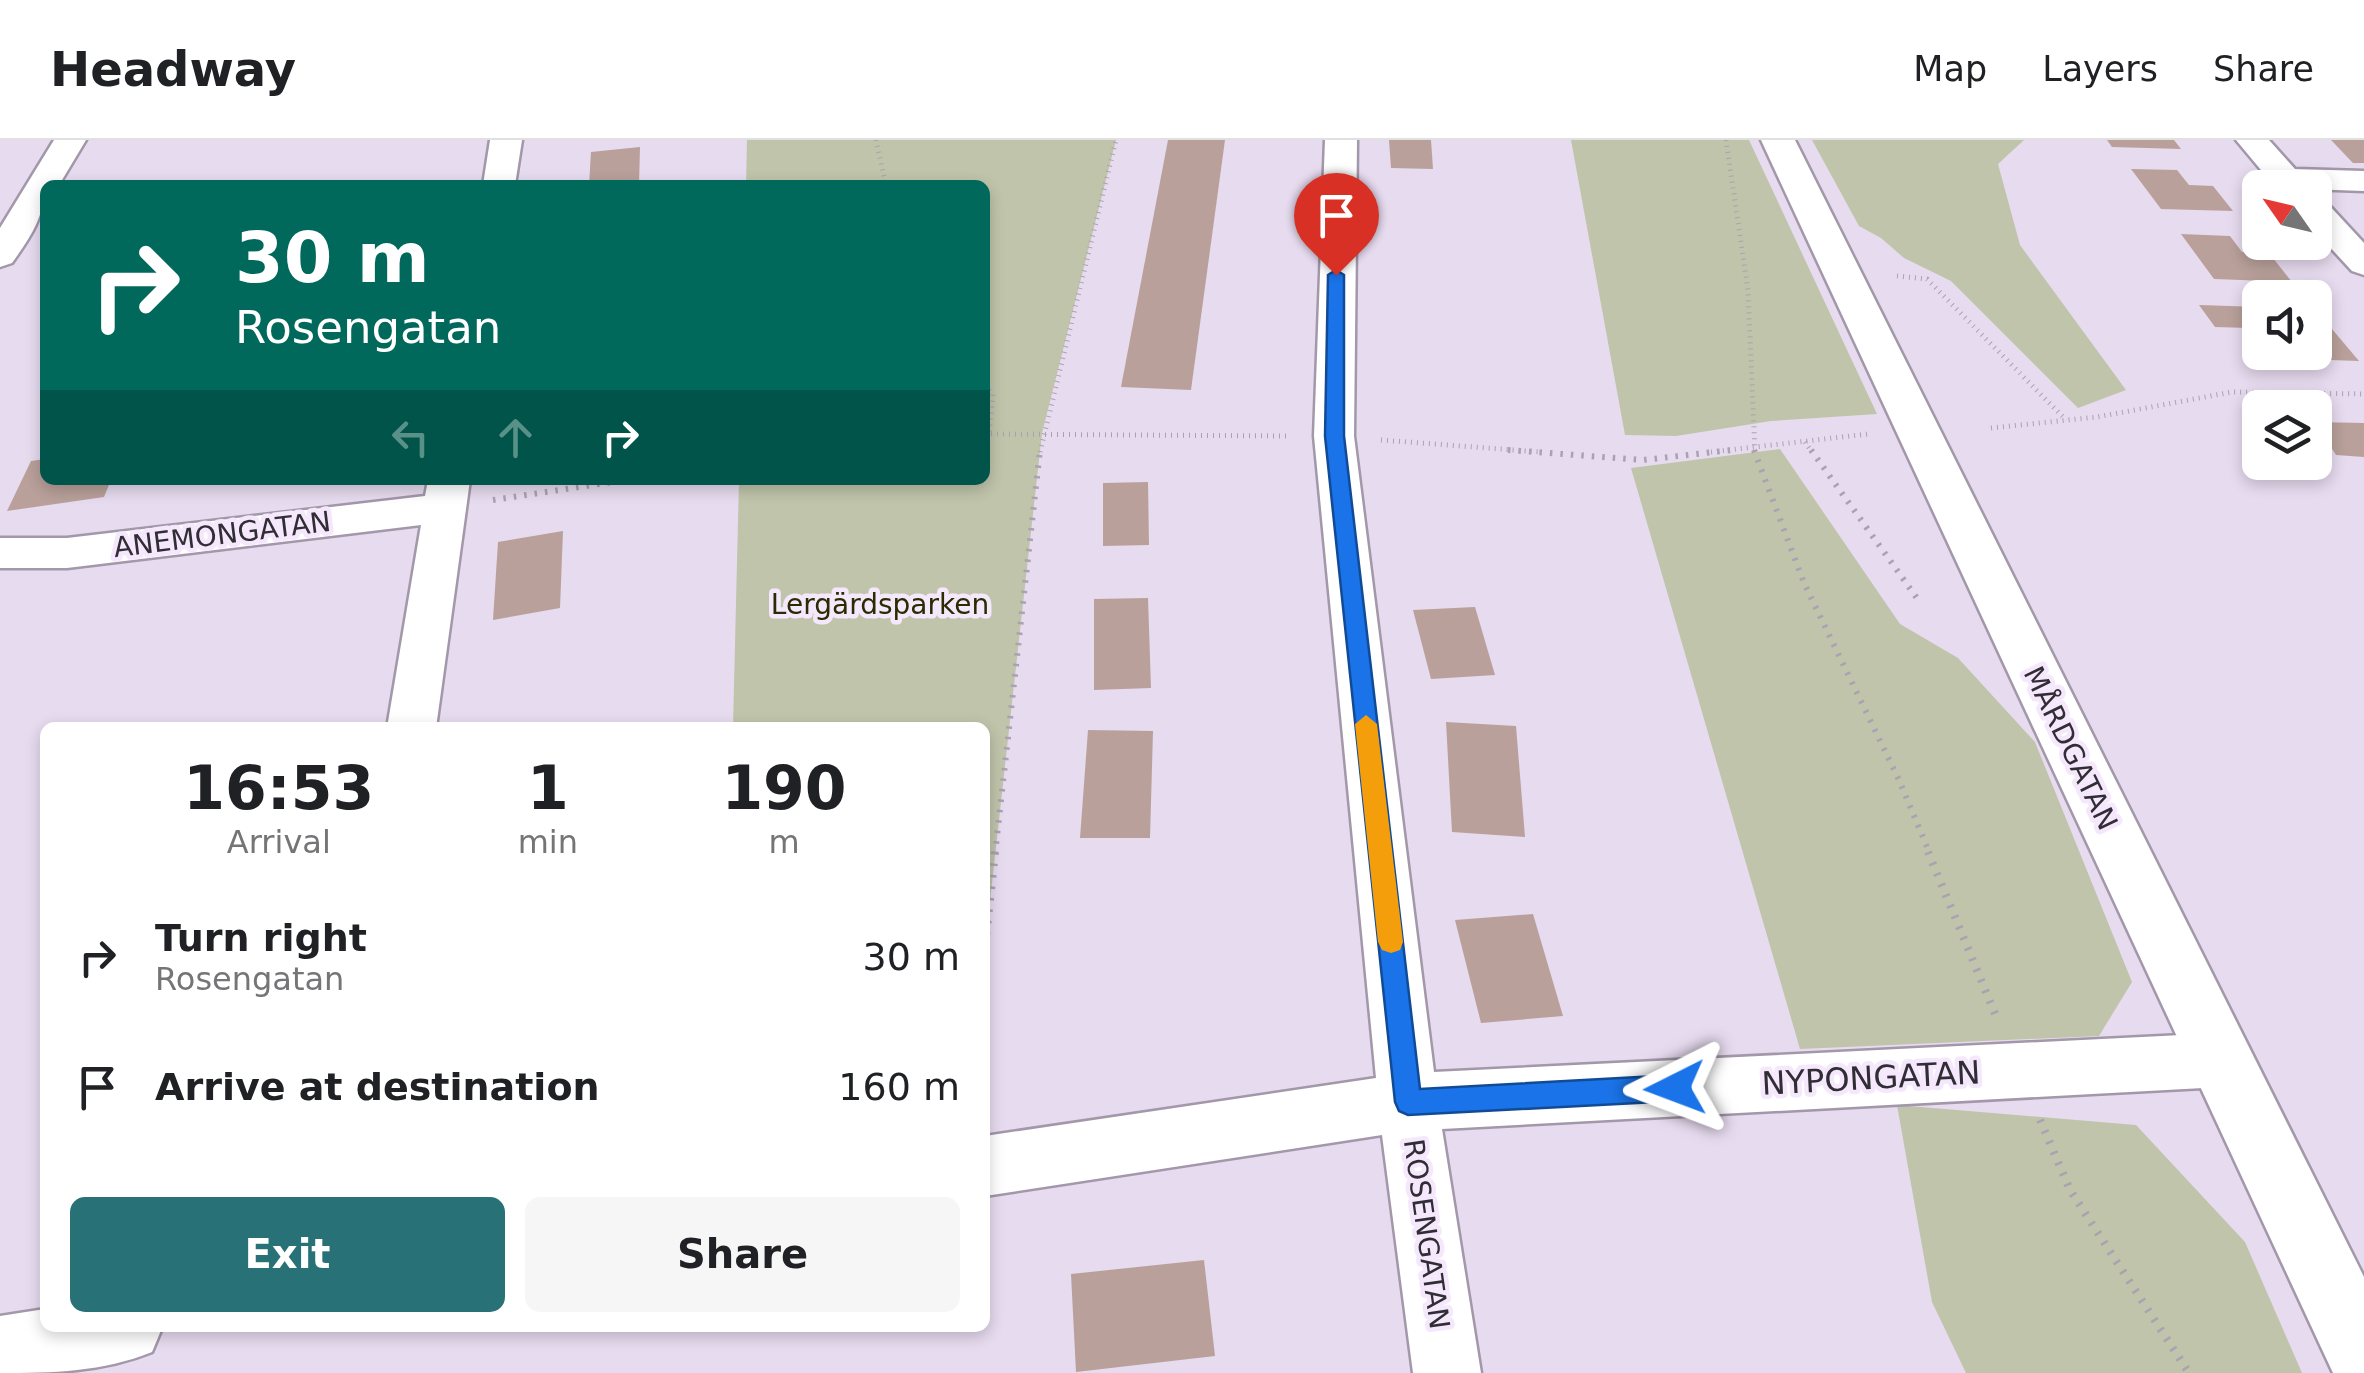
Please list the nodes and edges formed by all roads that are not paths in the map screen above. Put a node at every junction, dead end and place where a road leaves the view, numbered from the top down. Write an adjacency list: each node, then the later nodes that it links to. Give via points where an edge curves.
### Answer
1 (70, 140): 7 (street)
2 (506, 140): 8 (street)
3 (1341, 140): 19 (street, ROSENGATAN, via 1334,436)
4 (1778, 140): 18 (street, MÅRDGATAN)
5 (2252, 140): 6 (street)
6 (2279, 170)
7 (46, 180)
8 (500, 180)
9 (2364, 180): 10 (street)
10 (2332, 182)
11 (40, 190): 13 (street)
12 (2332, 229): 14 (street)
13 (0, 256)
14 (2364, 264)
15 (447, 494): 16 (street, ANEMONGATAN, via 67,553); 17 (street)
16 (0, 553)
17 (412, 722)
18 (2222, 1060): 19 (street, NYPONGATAN); 23 (street, MÅRDGATAN)
19 (1408, 1102): 20 (street, NYPONGATAN); 24 (street, ROSENGATAN)
20 (990, 1165)
21 (105, 1332): 22 (street)
22 (0, 1350)
23 (2364, 1356)
24 (1447, 1373)

